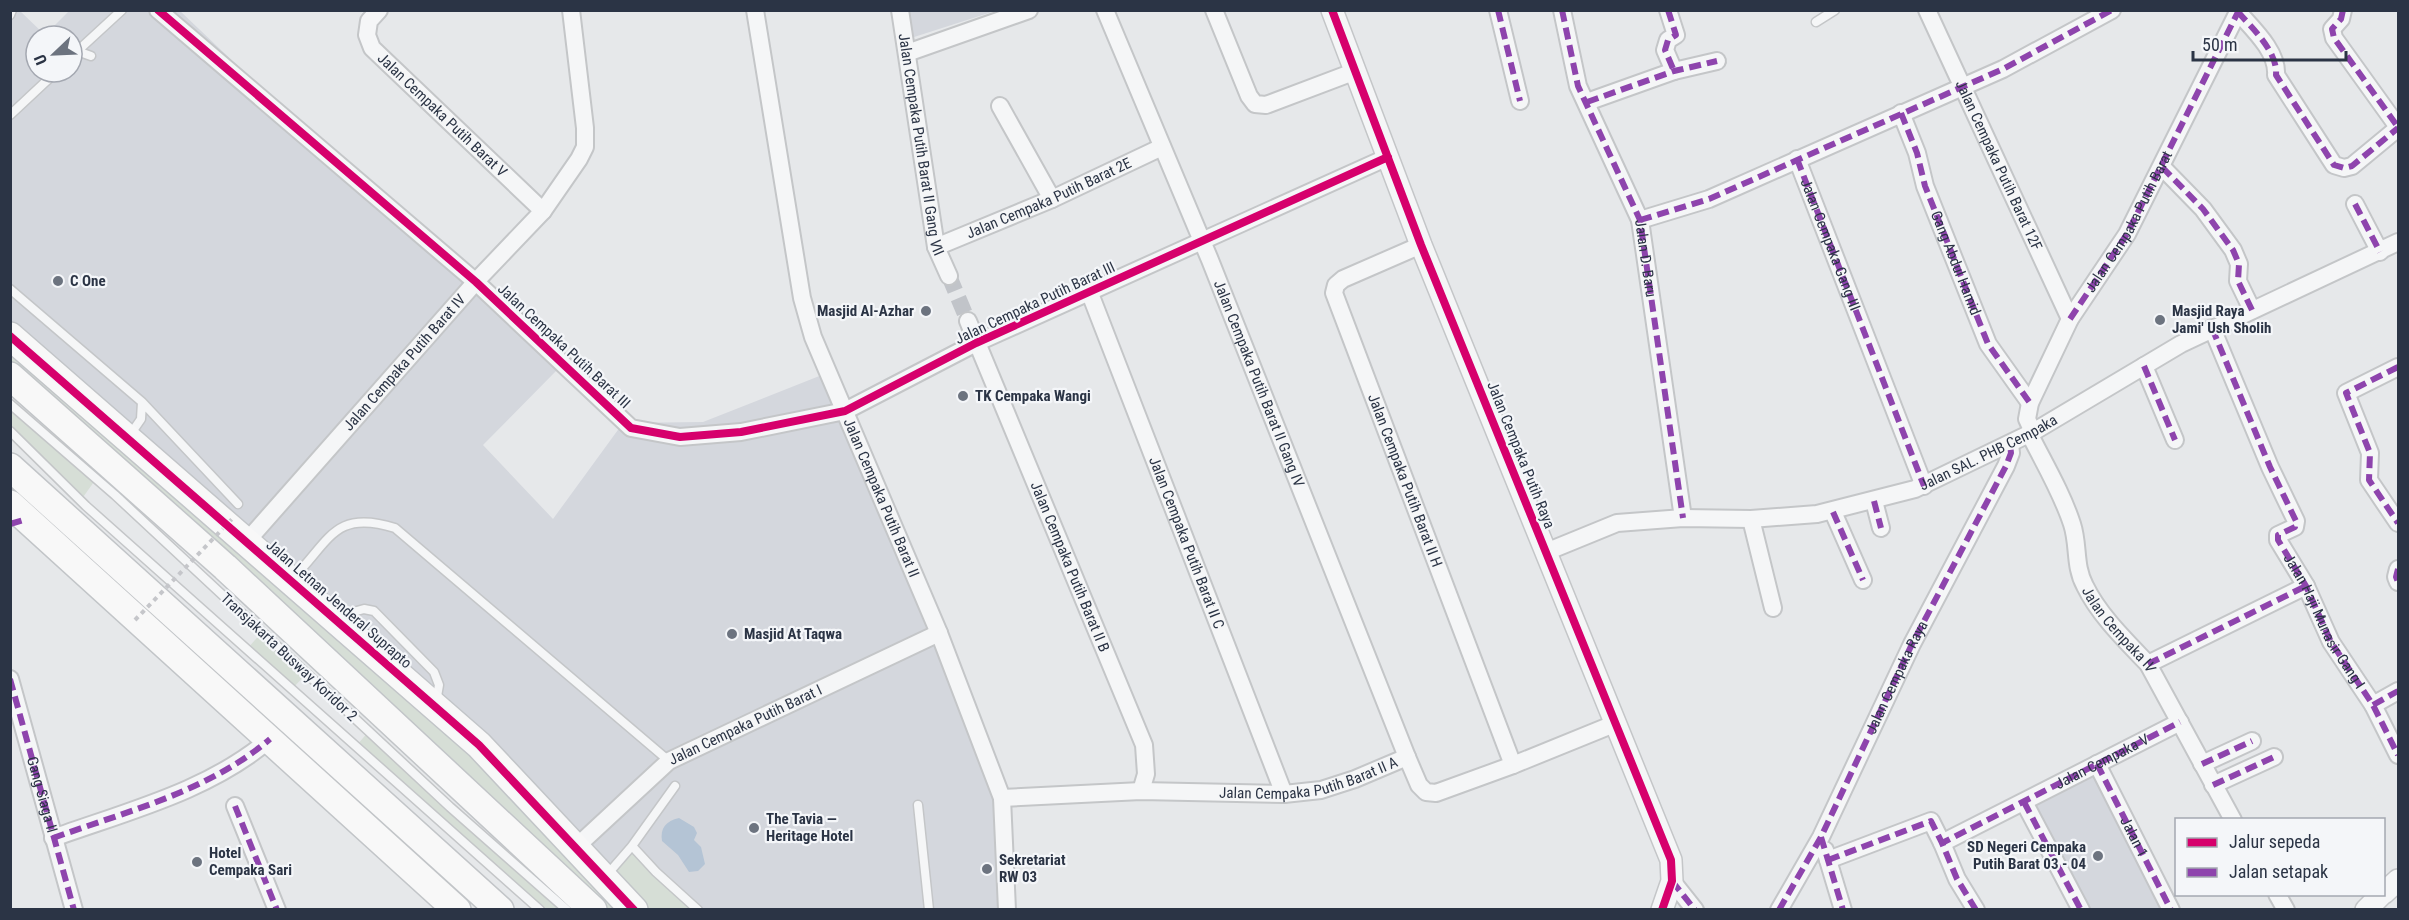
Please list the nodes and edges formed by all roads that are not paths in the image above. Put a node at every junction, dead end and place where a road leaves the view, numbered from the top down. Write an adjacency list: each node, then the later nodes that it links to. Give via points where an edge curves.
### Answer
1 (12, 10): 20 (lane)
2 (122, 10): 22 (lane)
3 (158, 10): 51 (street, Jalan Cempaka Putih Barat III)
4 (379, 10): 43 (street, Jalan Cempaka Putih Barat V, via 369,21 367,35 372,48)
5 (571, 10): 43 (street, Jalan Cempaka Putih Barat IV, via 585,147)
6 (755, 10): 66 (street, Jalan Cempaka Putih Barat II, via 802,298 813,337)
7 (900, 10): 23 (street, Jalan Cempaka Putih Barat II Gang VII)
8 (1029, 10): 23 (street)
9 (1105, 10): 37 (street, Jalan Cempaka Putih Barat II Gang IV)
10 (1214, 10): 27 (street, via 1255,104 1266,105)
11 (1332, 10): 27 (street, Jalan Cempaka Putih Raya)
12 (1498, 10): 31 (street)
13 (1563, 10): 32 (street, Jalan D. Baru, via 1578,86)
14 (1668, 10): 28 (street, via 1676,35 1668,40 1665,50)
15 (1834, 10): 21 (lane)
16 (1927, 10): 30 (street, Jalan Cempaka Putih Barat 12F)
17 (2112, 10): 30 (street, via 2007,67)
18 (2343, 10): 36 (street, via 2341,19 2333,26 2334,38)
19 (2238, 11): 36 (street, via 2269,50 2277,64 2276,75 2334,165 2352,166); 40 (street, Jalan Cempaka Putih Barat)
20 (10, 15)
21 (1816, 22)
22 (84, 46)
23 (907, 52): 48 (street, Jalan Cempaka Putih Barat II Gang VII)
24 (84, 55): 25 (lane)
25 (91, 56)
26 (1717, 61): 28 (street)
27 (1356, 70): 38 (street, Jalan Cempaka Putih Raya)
28 (1674, 71): 32 (street)
29 (43, 84): 35 (lane)
30 (1961, 86): 34 (street); 55 (street, Jalan Cempaka Putih Barat 12F)
31 (1520, 101)
32 (1587, 102): 44 (street, Jalan D. Baru)
33 (1000, 106): 41 (street)
34 (1901, 113): 39 (street); 64 (street, Gang Abdul Hamid, via 1925,186 1988,344)
35 (10, 115)
36 (2398, 127)
37 (1162, 147): 41 (street, Jalan Cempaka Putih Barat 2E); 45 (street, Jalan Cempaka Putih Barat II Gang IV)
38 (1388, 157): 45 (street, Jalan Cempaka Putih Barat III); 47 (street, Jalan Cempaka Putih Raya)
39 (1797, 159): 44 (street, Jalan Cempaka Gang III, via 1709,199); 73 (street, Jalan Cempaka Gang III)
40 (2162, 167): 54 (street, via 2204,209 2233,250 2239,264 2238,281); 55 (street, Jalan Cempaka Putih Barat, via 2127,234)
41 (1052, 199): 48 (street, Jalan Cempaka Putih Barat 2E)
42 (2355, 204): 49 (street)
43 (543, 211): 51 (street, Jalan Cempaka Putih Barat IV)
44 (1640, 220): 78 (street, Jalan D. Baru)
45 (1202, 242): 53 (street, Jalan Cempaka Putih Barat III); 102 (street, Jalan Cempaka Putih Barat II Gang IV)
46 (2398, 242): 49 (street, Jalan SAL. PHB Cempaka)
47 (1421, 245): 83 (street, Jalan Cempaka Putih Raya); 107 (street, Jalan Cempaka Putih Barat II H, via 1343,279 1334,293)
48 (936, 247): 50 (street, Jalan Cempaka Putih Barat II Gang VII)
49 (2380, 252): 54 (street, Jalan SAL. PHB Cempaka)
50 (949, 276)
51 (476, 282): 66 (street, Jalan Cempaka Putih Barat III, via 631,428 680,438 741,432); 82 (street, Jalan Cempaka Putih Barat IV)
52 (10, 289): 63 (lane)
53 (1089, 291): 59 (street, Jalan Cempaka Putih Barat III); 111 (street, Jalan Cempaka Putih Barat II C)
54 (2252, 310): 57 (street, Jalan SAL. PHB Cempaka)
55 (2070, 319): 64 (street, Jalan Cempaka Putih Barat)
56 (968, 321): 59 (street)
57 (2212, 328): 60 (street, Jalan SAL. PHB Cempaka); 88 (street, Jalan Haji Munasir Gang I, via 2296,521 2295,527 2277,538)
58 (10, 336): 69 (main road, Jalan Letnan Jenderal Suprapto)
59 (976, 343): 66 (street, Jalan Cempaka Putih Barat III); 110 (street, Jalan Cempaka Putih Barat II B, via 1144,745 1146,774)
60 (2144, 366): 68 (street, Jalan SAL. PHB Cempaka); 70 (street)
61 (2398, 367): 80 (street, via 2346,393 2370,453 2369,480)
62 (10, 376): 135 (main road, via 225,567)
63 (142, 402): 69 (lane, via 141,419); 75 (lane)
64 (2030, 403): 68 (street, via 2027,419)
65 (10, 405): 134 (lane, Transjakarta Busway Koridor 2, via 115,495 450,807)
66 (845, 411): 92 (street, Jalan Cempaka Putih Barat II)
67 (10, 430): 133 (lane, Transjakarta Busway Koridor 2, via 86,506)
68 (2031, 432): 71 (street, Jalan SAL. PHB Cempaka); 93 (street, Jalan Cempaka IV, via 2070,517 2076,559 2086,588)
69 (127, 439): 82 (main road, Jalan Letnan Jenderal Suprapto)
70 (2175, 440)
71 (2010, 444): 73 (street, Jalan SAL. PHB Cempaka); 117 (street, Jalan Cempaka Raya, via 2009,460 1912,644)
72 (10, 466): 90 (main road)
73 (1924, 486): 74 (street, Jalan SAL. PHB Cempaka)
74 (1874, 501): 76 (street, Jalan SAL. PHB Cempaka); 81 (street)
75 (238, 504)
76 (1833, 512): 79 (street, Jalan SAL. PHB Cempaka); 86 (street)
77 (16, 516): 91 (main road)
78 (1683, 518): 79 (street, Jalan SAL. PHB Cempaka); 83 (street, Jalan SAL. PHB Cempaka, via 1617,523)
79 (1751, 519): 89 (street)
80 (2398, 523)
81 (1881, 528)
82 (247, 541): 85 (main road, Jalan Letnan Jenderal Suprapto)
83 (1546, 552): 98 (street, Jalan Cempaka Putih Raya)
84 (2398, 569): 87 (street)
85 (290, 580): 104 (lane, via 332,534 348,524 369,520 395,528); 121 (main road, Jalan Letnan Jenderal Suprapto, via 479,745)
86 (1863, 580)
87 (2398, 582)
88 (2306, 586): 93 (street); 96 (street, Jalan Haji Munasir Gang I, via 2331,642)
89 (1773, 608)
90 (185, 624): 91 (main road); 132 (main road)
91 (143, 626): 99 (main road)
92 (939, 633): 104 (street, Jalan Cempaka Putih Barat I); 112 (street, Jalan Cempaka Putih Barat II)
93 (2148, 664): 97 (street, Jalan Cempaka IV)
94 (10, 679): 118 (street, Gang Siaga II)
95 (2398, 691): 96 (street)
96 (2373, 705): 101 (street, Jalan Haji Munasir Gang I)
97 (2180, 722): 105 (street, Jalan Cempaka V); 106 (street, Jalan Cempaka IV)
98 (1614, 724): 107 (street, Jalan Cempaka Putih Barat II A); 125 (street, Jalan Cempaka Putih Raya, via 1671,860)
99 (270, 739): 118 (street, via 206,783); 131 (main road)
100 (2252, 741): 106 (street)
101 (2398, 755)
102 (1407, 757): 107 (street, Jalan Cempaka Putih Barat II A, via 1419,785 1425,792 1436,793); 111 (street, Jalan Cempaka Putih Barat II A, via 1338,786)
103 (2274, 757): 108 (street)
104 (669, 761): 121 (street, Jalan Cempaka Putih Barat I)
105 (2097, 764): 113 (street, Jalan Cempaka V); 146 (street, Jalan 1)
106 (2202, 764): 108 (street, Jalan Cempaka IV)
107 (1513, 765)
108 (2213, 785): 116 (street, Jalan Cempaka IV)
109 (675, 786): 120 (lane)
110 (1141, 791): 111 (street, Jalan Cempaka Putih Barat II A); 112 (street, Jalan Cempaka Putih Barat II A)
111 (1284, 794)
112 (1002, 798): 139 (street, Jalan Cempaka Putih Barat II)
113 (2024, 802): 119 (street, Jalan Cempaka V); 145 (street)
114 (918, 805): 138 (lane)
115 (235, 806): 130 (street)
116 (2232, 818)
117 (1821, 837): 122 (street); 142 (street, Jalan Cempaka Raya)
118 (53, 838): 129 (street, Gang Siaga II)
119 (1942, 843): 122 (street, via 1930,821); 144 (street, via 1957,879)
120 (632, 846): 123 (lane); 137 (lane)
121 (574, 849): 123 (main road, Jalan Letnan Jenderal Suprapto)
122 (1828, 860): 143 (street)
123 (604, 879): 136 (main road, Jalan Letnan Jenderal Suprapto)
124 (2398, 880): 126 (street)
125 (1672, 881): 140 (street, Jalan Cempaka Putih Raya); 141 (street)
126 (2385, 892)
127 (2278, 896): 147 (street)
128 (2381, 896): 148 (street)
129 (75, 909)
130 (277, 909)
131 (457, 909)
132 (500, 909)
133 (540, 909)
134 (567, 909)
135 (593, 909)
136 (634, 909)
137 (698, 909)
138 (929, 909)
139 (1007, 909)
140 (1662, 909)
141 (1695, 909)
142 (1779, 909)
143 (1843, 909)
144 (1976, 909)
145 (2080, 909)
146 (2171, 909)
147 (2286, 909)
148 (2366, 909)

